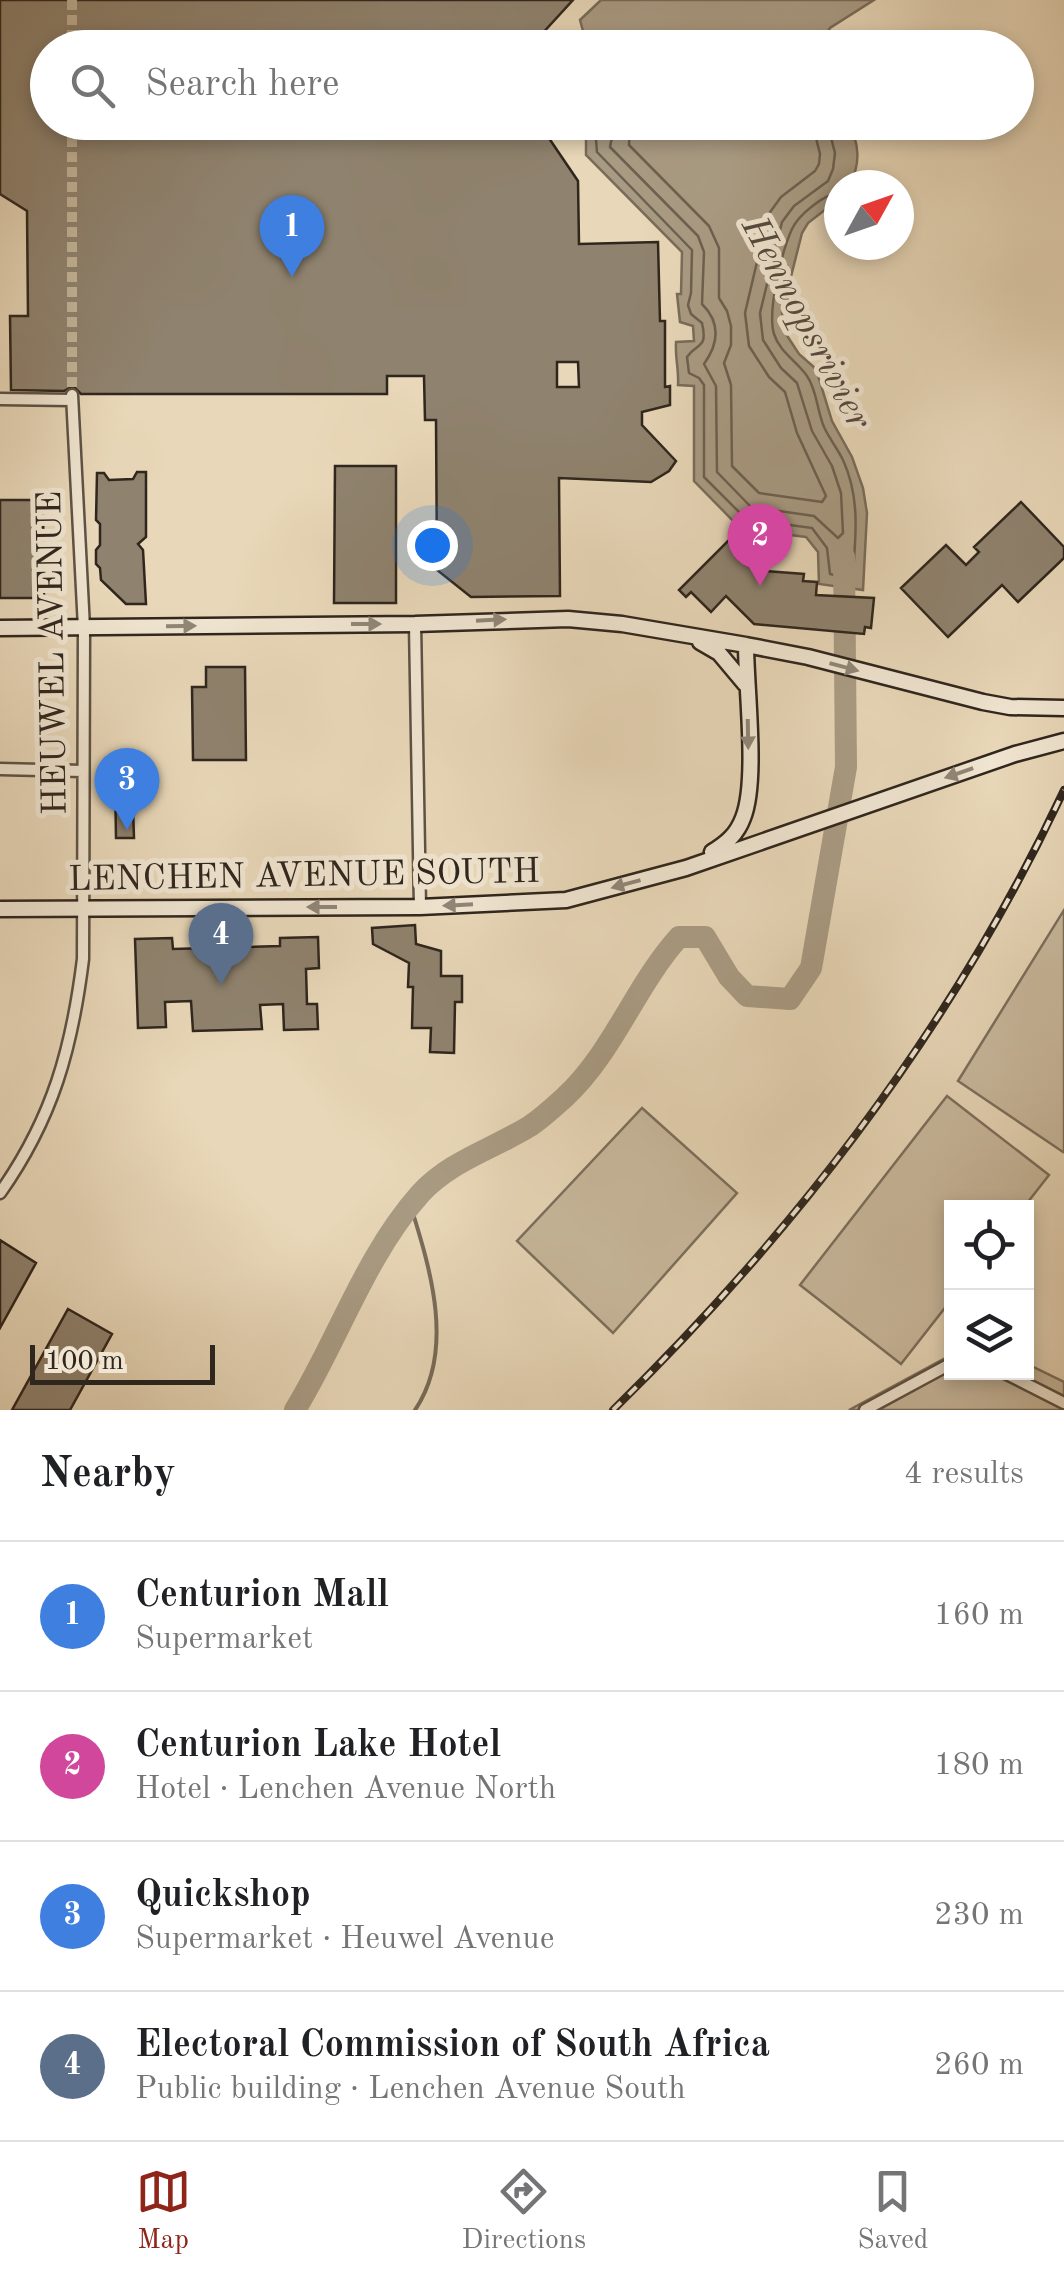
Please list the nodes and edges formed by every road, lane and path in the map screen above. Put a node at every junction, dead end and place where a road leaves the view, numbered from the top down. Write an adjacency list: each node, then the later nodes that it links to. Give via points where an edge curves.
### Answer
1 (0, 399): 4 (street, HEUWEL AVENUE, via 72,397)
2 (414, 624): 4 (main road, one-way to 2); 5 (main road, one-way to 5, via 568,619); 13 (street)
3 (0, 628): 4 (main road)
4 (84, 628): 11 (street, HEUWEL AVENUE)
5 (666, 632): 6 (main road); 7 (main road, via 706,643)
6 (746, 645): 7 (main road); 8 (main road, one-way to 8, via 983,702)
7 (746, 684): 12 (main road, one-way to 12, via 746,813 728,842)
8 (1064, 708)
9 (1064, 741): 12 (main road, LENCHEN AVENUE SOUTH, one-way to 12)
10 (0, 769): 11 (street)
11 (82, 770): 14 (street, HEUWEL AVENUE)
12 (686, 868): 13 (main road, LENCHEN AVENUE SOUTH, one-way to 13, via 566,900)
13 (420, 907): 14 (main road, LENCHEN AVENUE SOUTH, one-way to 14)
14 (84, 908): 15 (main road, LENCHEN AVENUE SOUTH); 16 (street, HEUWEL AVENUE, via 77,1011 58,1086)
15 (0, 909)
16 (0, 1193)
17 (944, 1366): 20 (street)
18 (1019, 1380): 19 (street)
19 (1064, 1403)
20 (865, 1410)

